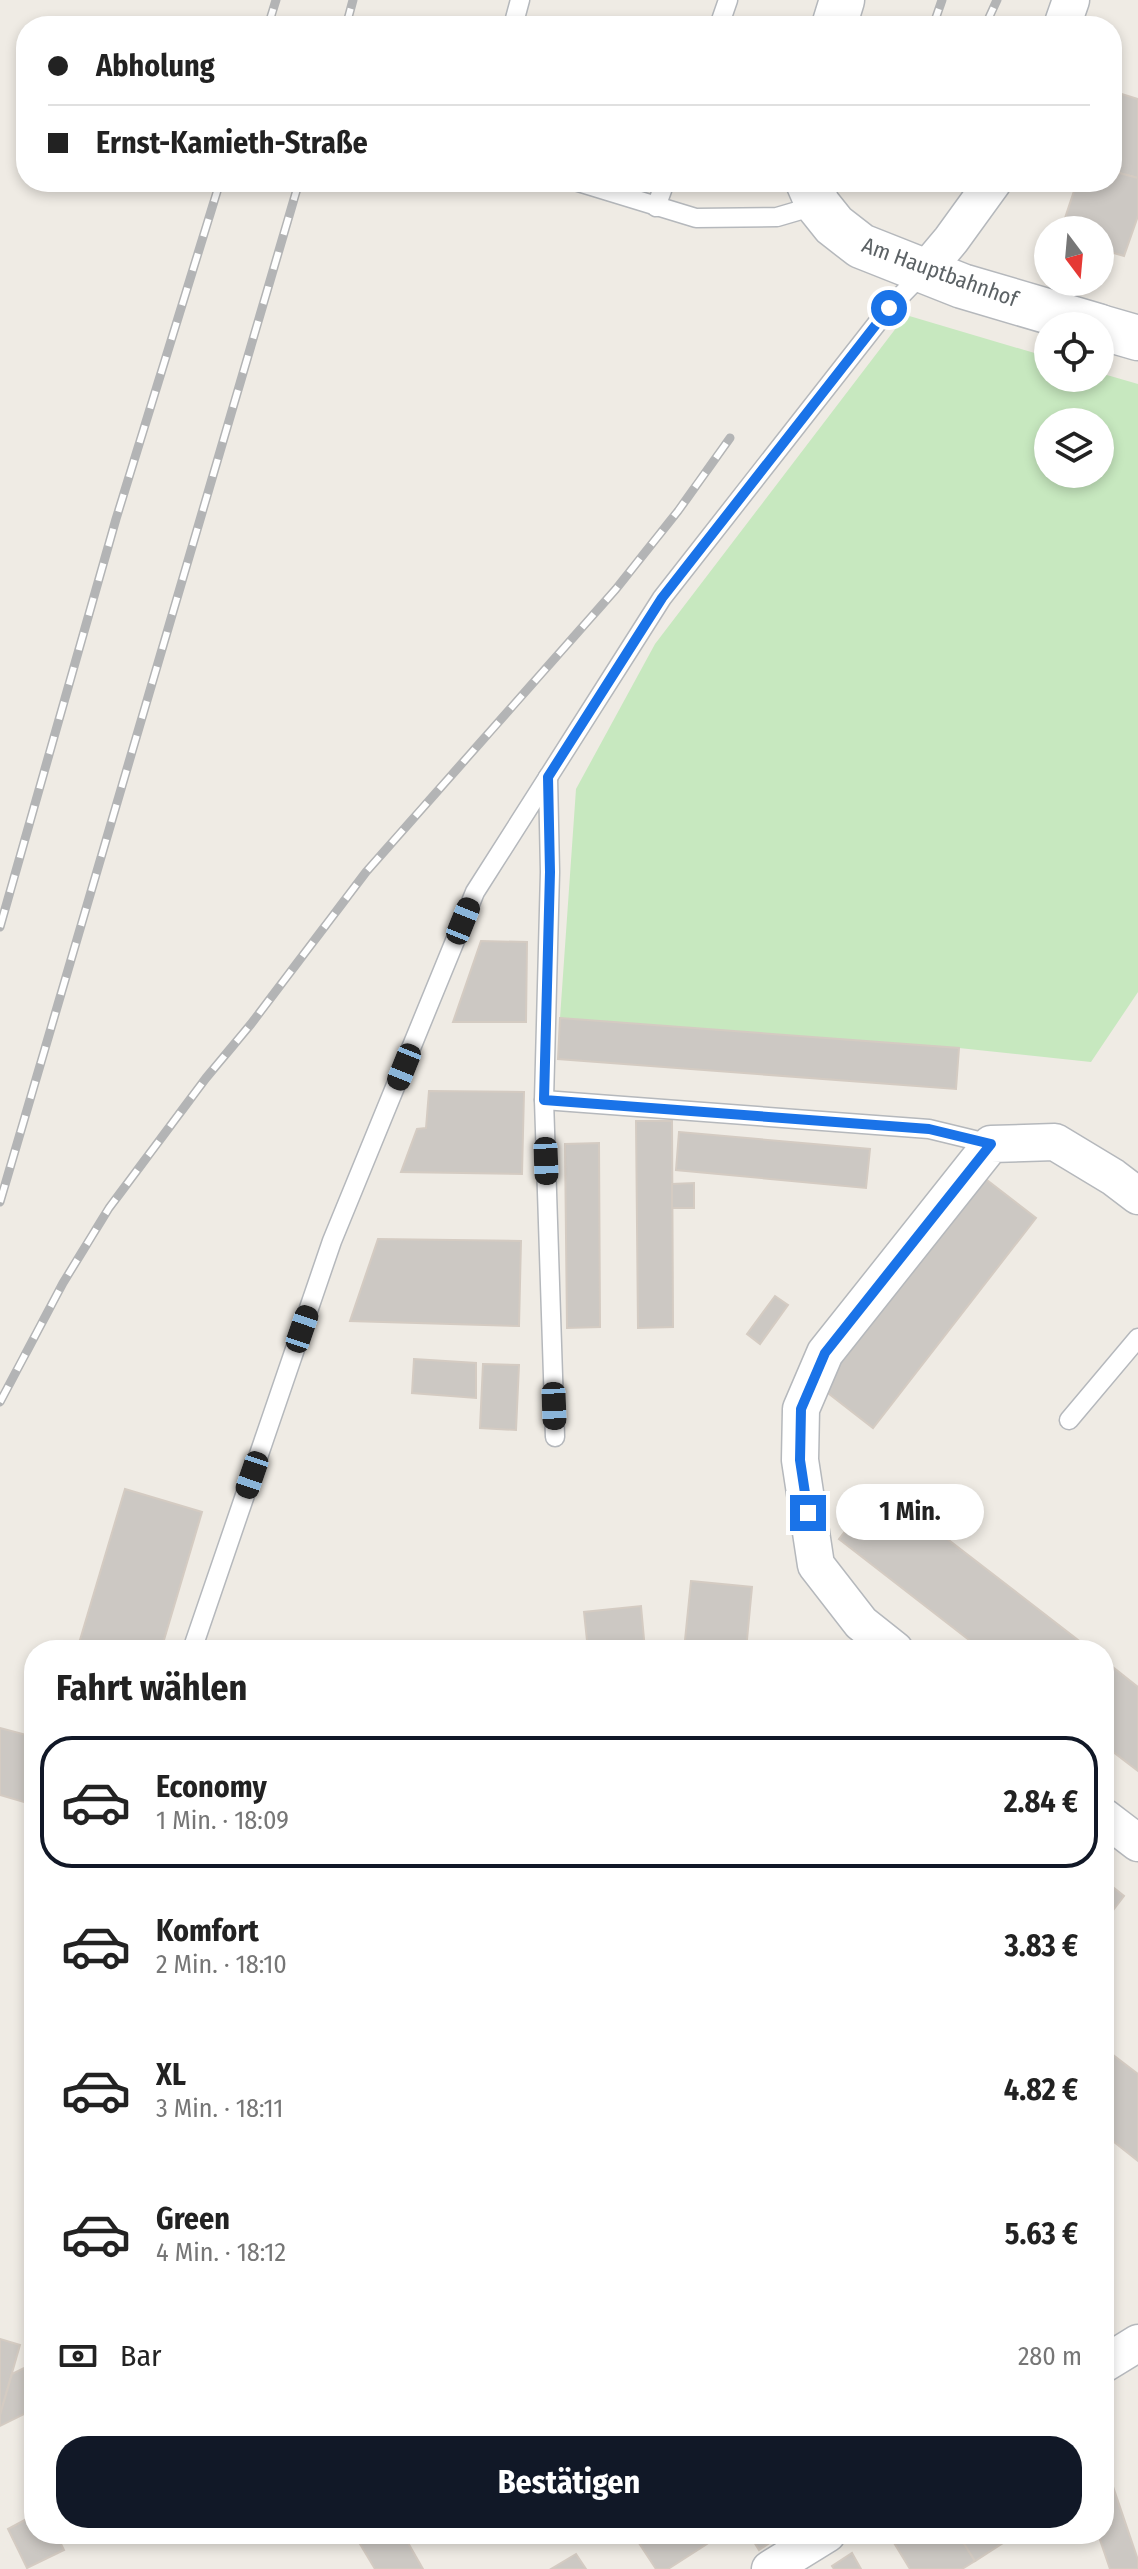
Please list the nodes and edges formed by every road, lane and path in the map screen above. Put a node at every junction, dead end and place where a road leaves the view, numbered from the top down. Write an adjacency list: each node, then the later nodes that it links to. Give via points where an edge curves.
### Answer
1 (609, 192): 5 (lane)
2 (661, 192): 5 (lane)
3 (986, 192): 6 (street)
4 (813, 194): 5 (lane, via 777,217 696,218); 6 (street, Am Hauptbahnhof, via 834,225 861,246)
5 (656, 207)
6 (925, 271): 7 (street, Am Hauptbahnhof); 10 (lane, via 889,308 662,598)
7 (1051, 312)
8 (1114, 331): 9 (street, Am Hauptbahnhof)
9 (1138, 338)
10 (548, 777): 11 (lane); 17 (lane, via 475,892 332,1241)
11 (544, 1100): 12 (lane, via 929,1129); 16 (lane)
12 (991, 1144): 13 (street, via 1055,1142); 18 (street, via 825,1353 801,1409 800,1460 816,1565 861,1623)
13 (1138, 1196)
14 (1138, 1338): 15 (lane)
15 (1069, 1420)
16 (555, 1437)
17 (195, 1640)
18 (882, 1640)
19 (1114, 1826): 20 (street)
20 (1138, 1843)
21 (1138, 2343): 22 (street)
22 (1114, 2358)
23 (811, 2544): 24 (street)
24 (770, 2569)

